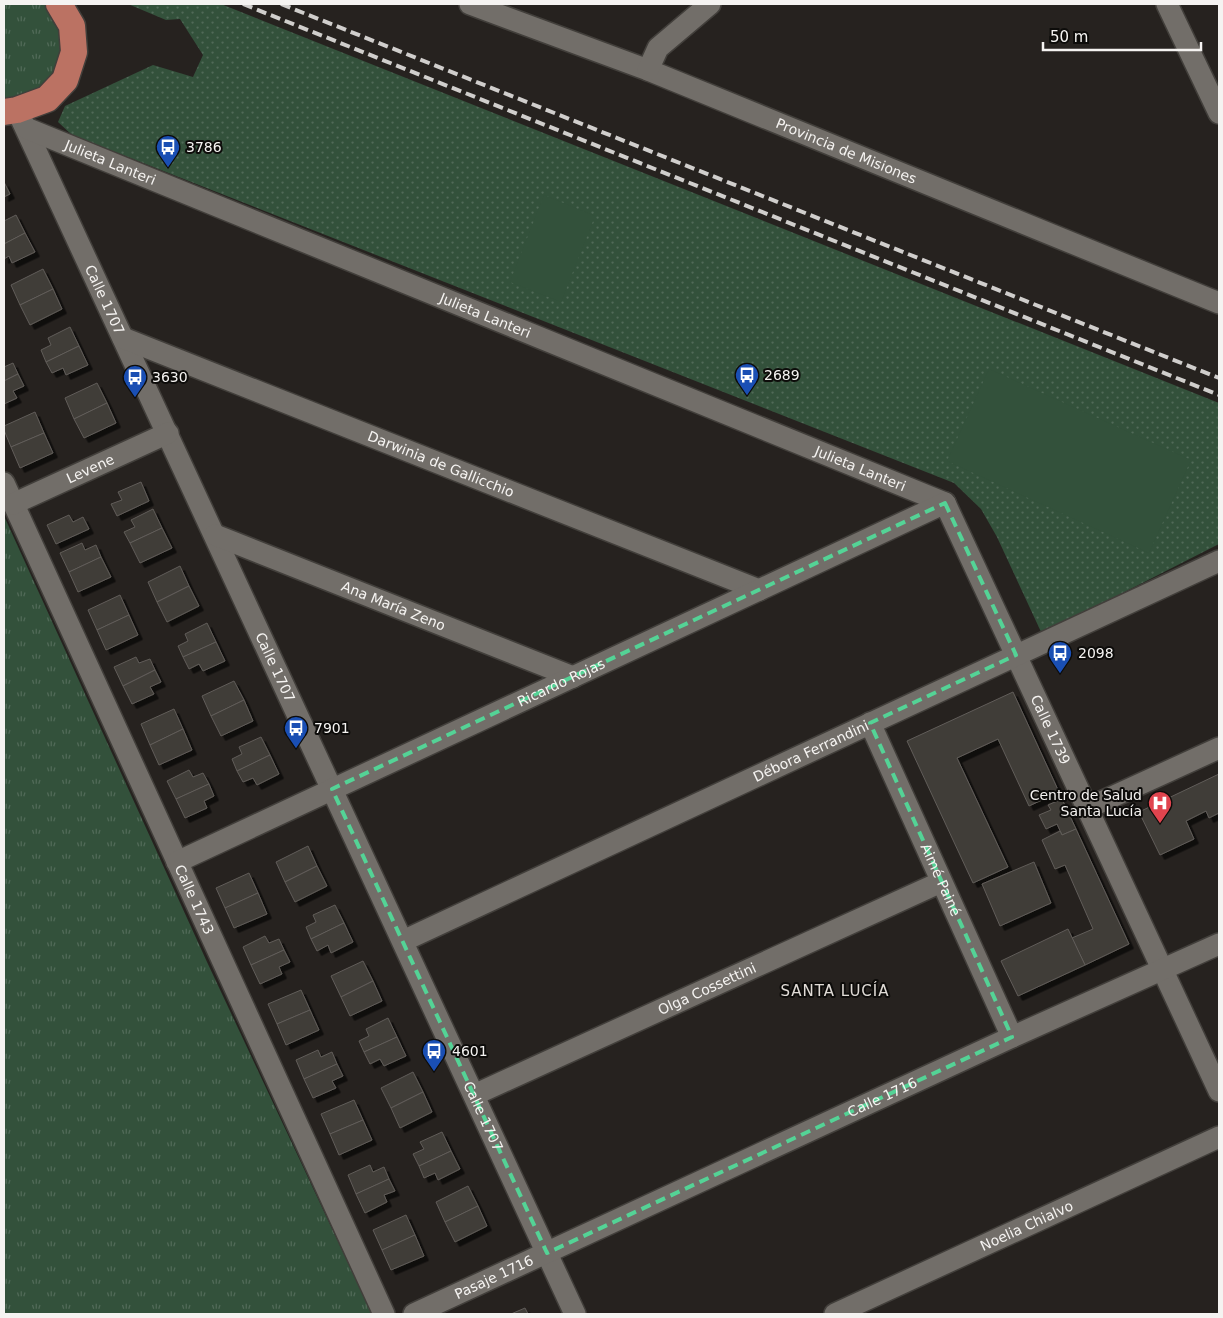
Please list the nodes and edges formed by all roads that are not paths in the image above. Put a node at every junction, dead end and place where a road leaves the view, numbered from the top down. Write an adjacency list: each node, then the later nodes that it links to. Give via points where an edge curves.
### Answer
1 (59, 4): 7 (main road, via 72,26 74,52 66,80 47,99)
2 (470, 4): 5 (street, Provincia de Misiones)
3 (710, 4): 5 (street, via 658,48)
4 (1167, 4): 6 (street)
5 (648, 70): 8 (street, Provincia de Misiones)
6 (1219, 114)
7 (16, 117): 9 (street, Calle 1707); 12 (street, Julieta Lanteri)
8 (1219, 303)
9 (124, 338): 10 (street, Calle 1707); 16 (street, Darwinia de Gallicchio)
10 (168, 433): 13 (street, Levene); 14 (street, Calle 1707)
11 (4, 483): 13 (street, Calle 1743)
12 (946, 503): 16 (street, Ricardo Rojas); 17 (street, Calle 1739)
13 (13, 504): 23 (street, Calle 1743)
14 (215, 535): 18 (street, Ana María Zeno); 21 (street, Calle 1707)
15 (1219, 561): 17 (street, Débora Ferrandini)
16 (759, 590): 18 (street, Ricardo Rojas)
17 (1016, 655): 19 (street, Débora Ferrandini); 22 (street, Calle 1739)
18 (573, 677): 21 (street, Ricardo Rojas)
19 (870, 723): 24 (street, Aimé Painé); 25 (street, Débora Ferrandini)
20 (1219, 748): 22 (street)
21 (332, 789): 23 (street, Ricardo Rojas); 25 (street, Calle 1707)
22 (1088, 808): 27 (street, Calle 1739)
23 (177, 862): 33 (street, Calle 1743)
24 (941, 882): 28 (street, Aimé Painé); 30 (street, Olga Cossettini)
25 (403, 941): 30 (street, Calle 1707)
26 (1219, 944): 27 (street, Calle 1716)
27 (1163, 970): 28 (street, Calle 1716); 29 (street, Calle 1739)
28 (1012, 1038): 32 (street, Calle 1716)
29 (1219, 1091)
30 (474, 1096): 32 (street, Calle 1707)
31 (1219, 1137): 36 (street, Noelia Chialvo)
32 (547, 1253): 34 (street, Pasaje 1716); 35 (street, Calle 1707)
33 (384, 1314)
34 (414, 1314)
35 (575, 1314)
36 (835, 1314)

